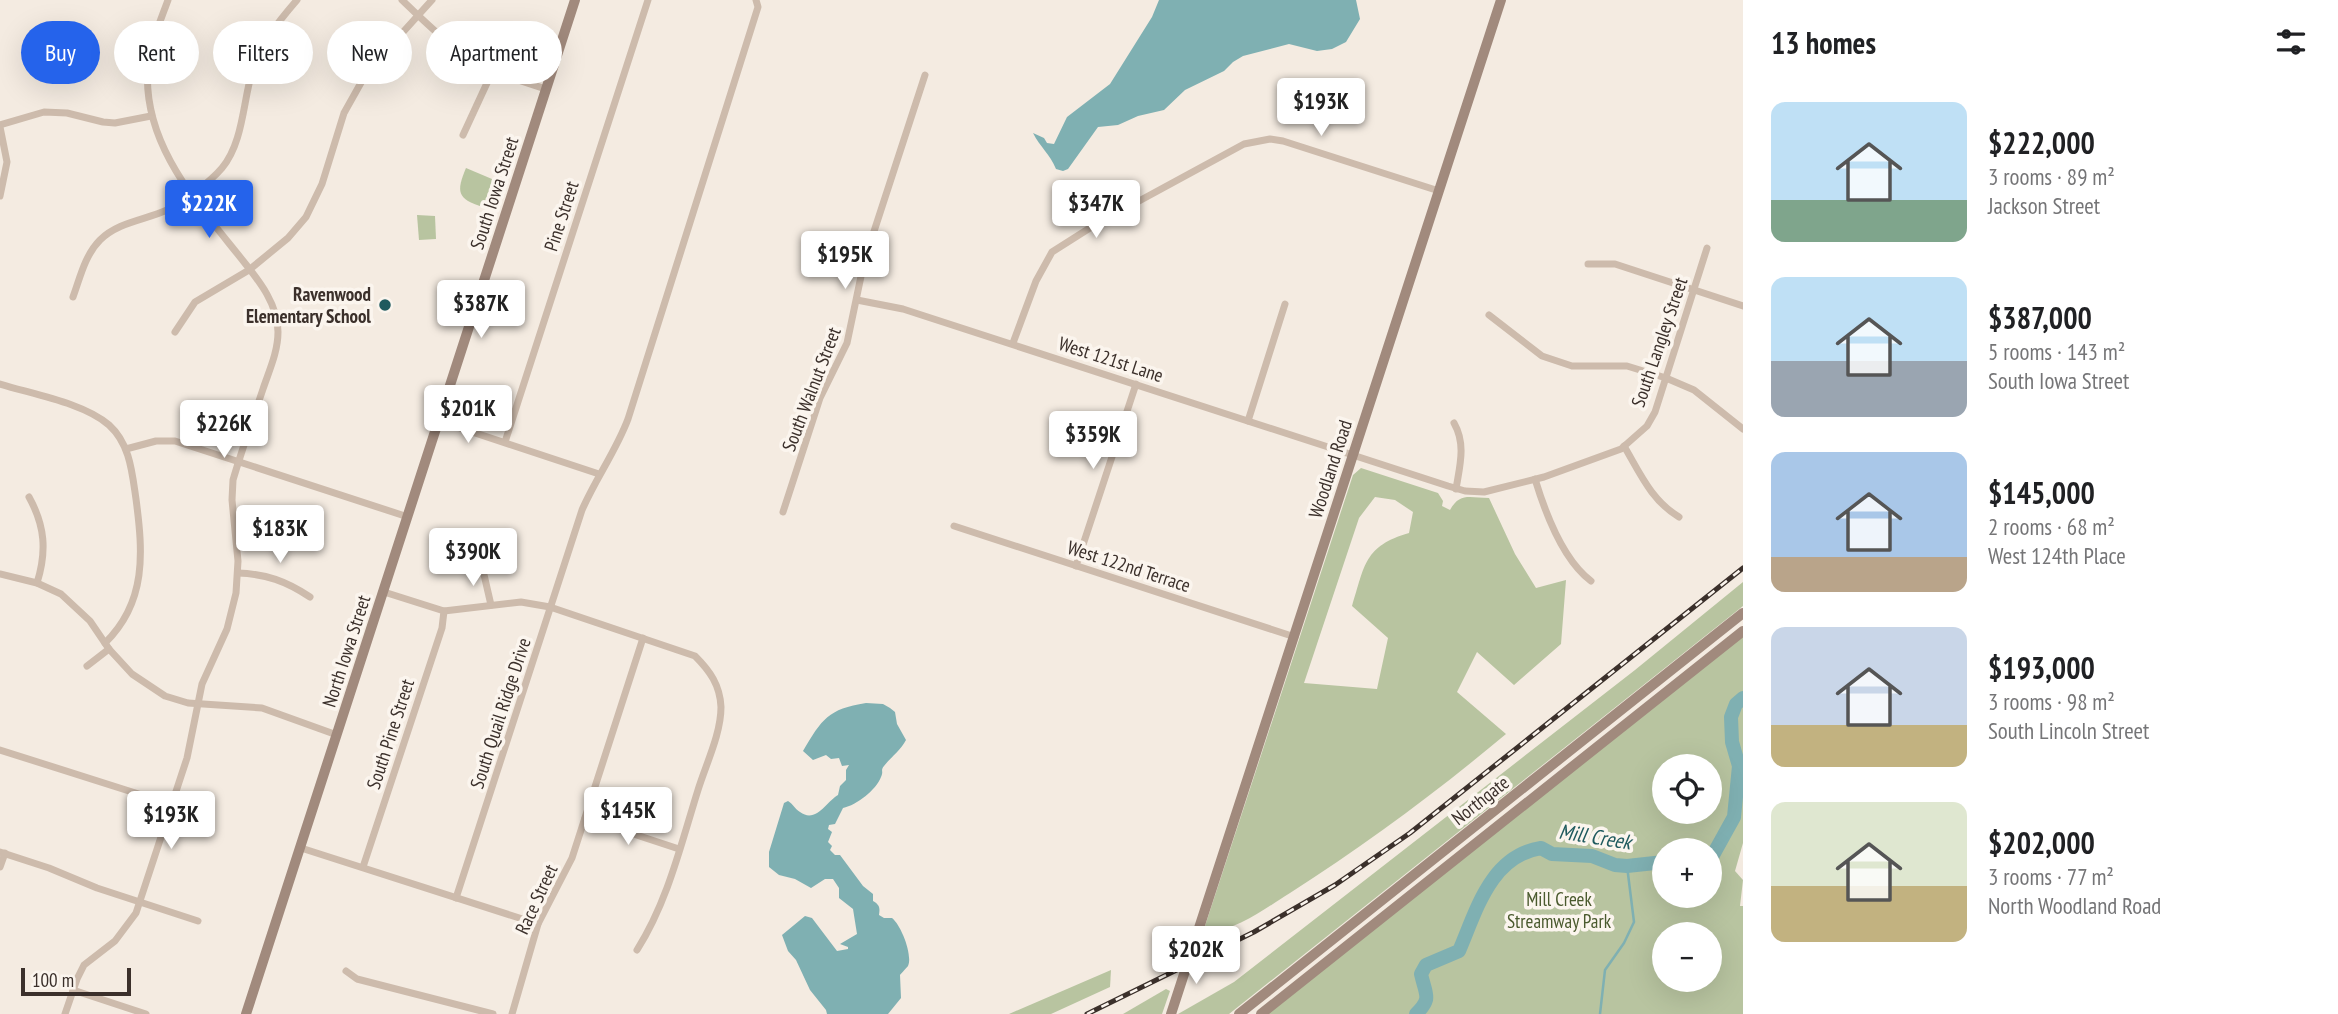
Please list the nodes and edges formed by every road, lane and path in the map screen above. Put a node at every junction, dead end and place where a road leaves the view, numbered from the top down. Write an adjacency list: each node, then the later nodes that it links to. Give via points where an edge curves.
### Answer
1 (168, 0): 15 (street, via 149,64)
2 (297, 0): 19 (street, via 275,25 261,51 230,157)
3 (402, 0): 9 (street)
4 (432, 0): 9 (street)
5 (575, 0): 14 (main road, South Iowa Street)
6 (648, 0): 39 (street, Pine Street)
7 (756, 0): 44 (street, South Quail Ridge Drive, via 758,7 628,419)
8 (1501, 0): 18 (main road, Woodland Road)
9 (418, 16): 10 (street); 23 (street, via 367,72 351,99 306,217)
10 (426, 23)
11 (925, 75): 26 (street, South Walnut Street, via 864,262)
12 (487, 84): 17 (street)
13 (532, 84): 14 (street)
14 (546, 89): 35 (main road, South Iowa Street)
15 (151, 116): 16 (street, via 115,123 44,113); 19 (street, via 161,145)
16 (0, 126): 20 (street, via 7,162)
17 (463, 135)
18 (1439, 191): 31 (street, via 1283,141 1244,144 1052,252); 42 (main road, Woodland Road)
19 (193, 192): 23 (street); 25 (street, via 169,209 119,227 99,241)
20 (0, 196)
21 (1707, 248): 24 (street, South Langley Street)
22 (1588, 264): 24 (street, via 1615,264)
23 (249, 270): 30 (street, via 195,302); 43 (street, via 270,301 278,331)
24 (1694, 289): 28 (street); 32 (street, South Langley Street)
25 (73, 297)
26 (857, 300): 31 (street, West 121st Lane, via 904,309); 48 (street, South Walnut Street, via 847,343 820,398)
27 (1285, 304): 36 (street)
28 (1743, 306)
29 (1489, 314): 32 (street, via 1533,350 1559,362 1627,366)
30 (175, 332)
31 (1013, 343): 34 (street, West 121st Lane)
32 (1666, 378): 38 (street, via 1694,390); 40 (street, South Langley Street, via 1647,426)
33 (0, 384): 41 (street, via 92,414 115,431)
34 (1136, 384): 36 (street, West 121st Lane); 53 (street)
35 (439, 421): 39 (street); 49 (main road, South Iowa Street)
36 (1248, 421): 42 (street, West 121st Lane)
37 (1454, 423): 46 (street, via 1462,444)
38 (1743, 429)
39 (505, 442): 44 (street)
40 (1624, 446): 45 (street, South Langley Street); 50 (street, via 1653,496)
41 (126, 449): 43 (street, via 166,440); 67 (street, via 141,536 141,565 128,613)
42 (1354, 454): 46 (street, South Langley Street); 65 (main road, Woodland Road)
43 (238, 463): 49 (street); 54 (street, via 232,491)
44 (599, 474): 61 (street, South Quail Ridge Drive)
45 (1535, 479): 46 (street, South Langley Street, via 1484,492); 56 (street, via 1548,521)
46 (1456, 488)
47 (29, 497): 57 (street, via 45,548)
48 (783, 512)
49 (408, 517): 58 (main road, North Iowa Street)
50 (1679, 517)
51 (954, 526): 53 (street, West 122nd Terrace)
52 (482, 566): 60 (street)
53 (1076, 566): 65 (street, West 122nd Terrace)
54 (238, 573): 59 (street, via 276,578); 69 (street, via 227,629 205,674)
55 (0, 574): 57 (street)
56 (1591, 581)
57 (37, 583): 67 (street, via 76,607)
58 (384, 592): 62 (street); 70 (main road, North Iowa Street)
59 (310, 597)
60 (491, 605): 61 (street, via 521,602); 62 (street)
61 (551, 607): 66 (street); 79 (street, South Quail Ridge Drive)
62 (444, 611): 78 (street, South Pine Street)
63 (1743, 613): 92 (main road, Northgate)
64 (1743, 631): 93 (main road, Northgate)
65 (1294, 636): 91 (main road, Woodland Road)
66 (643, 638): 73 (street, Race Street); 75 (street, via 695,656 717,684 721,710 715,740)
67 (107, 646): 68 (street); 69 (street, via 132,674 156,691)
68 (88, 666)
69 (197, 704): 70 (street, via 262,708); 72 (street, via 191,743)
70 (337, 735): 74 (main road, North Iowa Street)
71 (0, 750): 72 (street)
72 (170, 804): 80 (street)
73 (585, 818): 75 (street); 82 (street, Race Street, via 572,858)
74 (301, 848): 78 (street); 88 (main road, North Iowa Street)
75 (680, 849): 83 (street, via 650,930)
76 (2, 852): 77 (street); 80 (street)
77 (0, 867)
78 (363, 867): 79 (street)
79 (456, 898): 82 (street)
80 (140, 903): 81 (street); 85 (street, via 124,933 85,965)
81 (198, 921)
82 (538, 924): 90 (street, Race Street)
83 (637, 950)
84 (346, 971): 89 (street, via 357,979)
85 (73, 990): 86 (street); 87 (street)
86 (65, 1014)
87 (146, 1014)
88 (246, 1014)
89 (493, 1014)
90 (512, 1014)
91 (1171, 1014)
92 (1238, 1014)
93 (1261, 1014)

